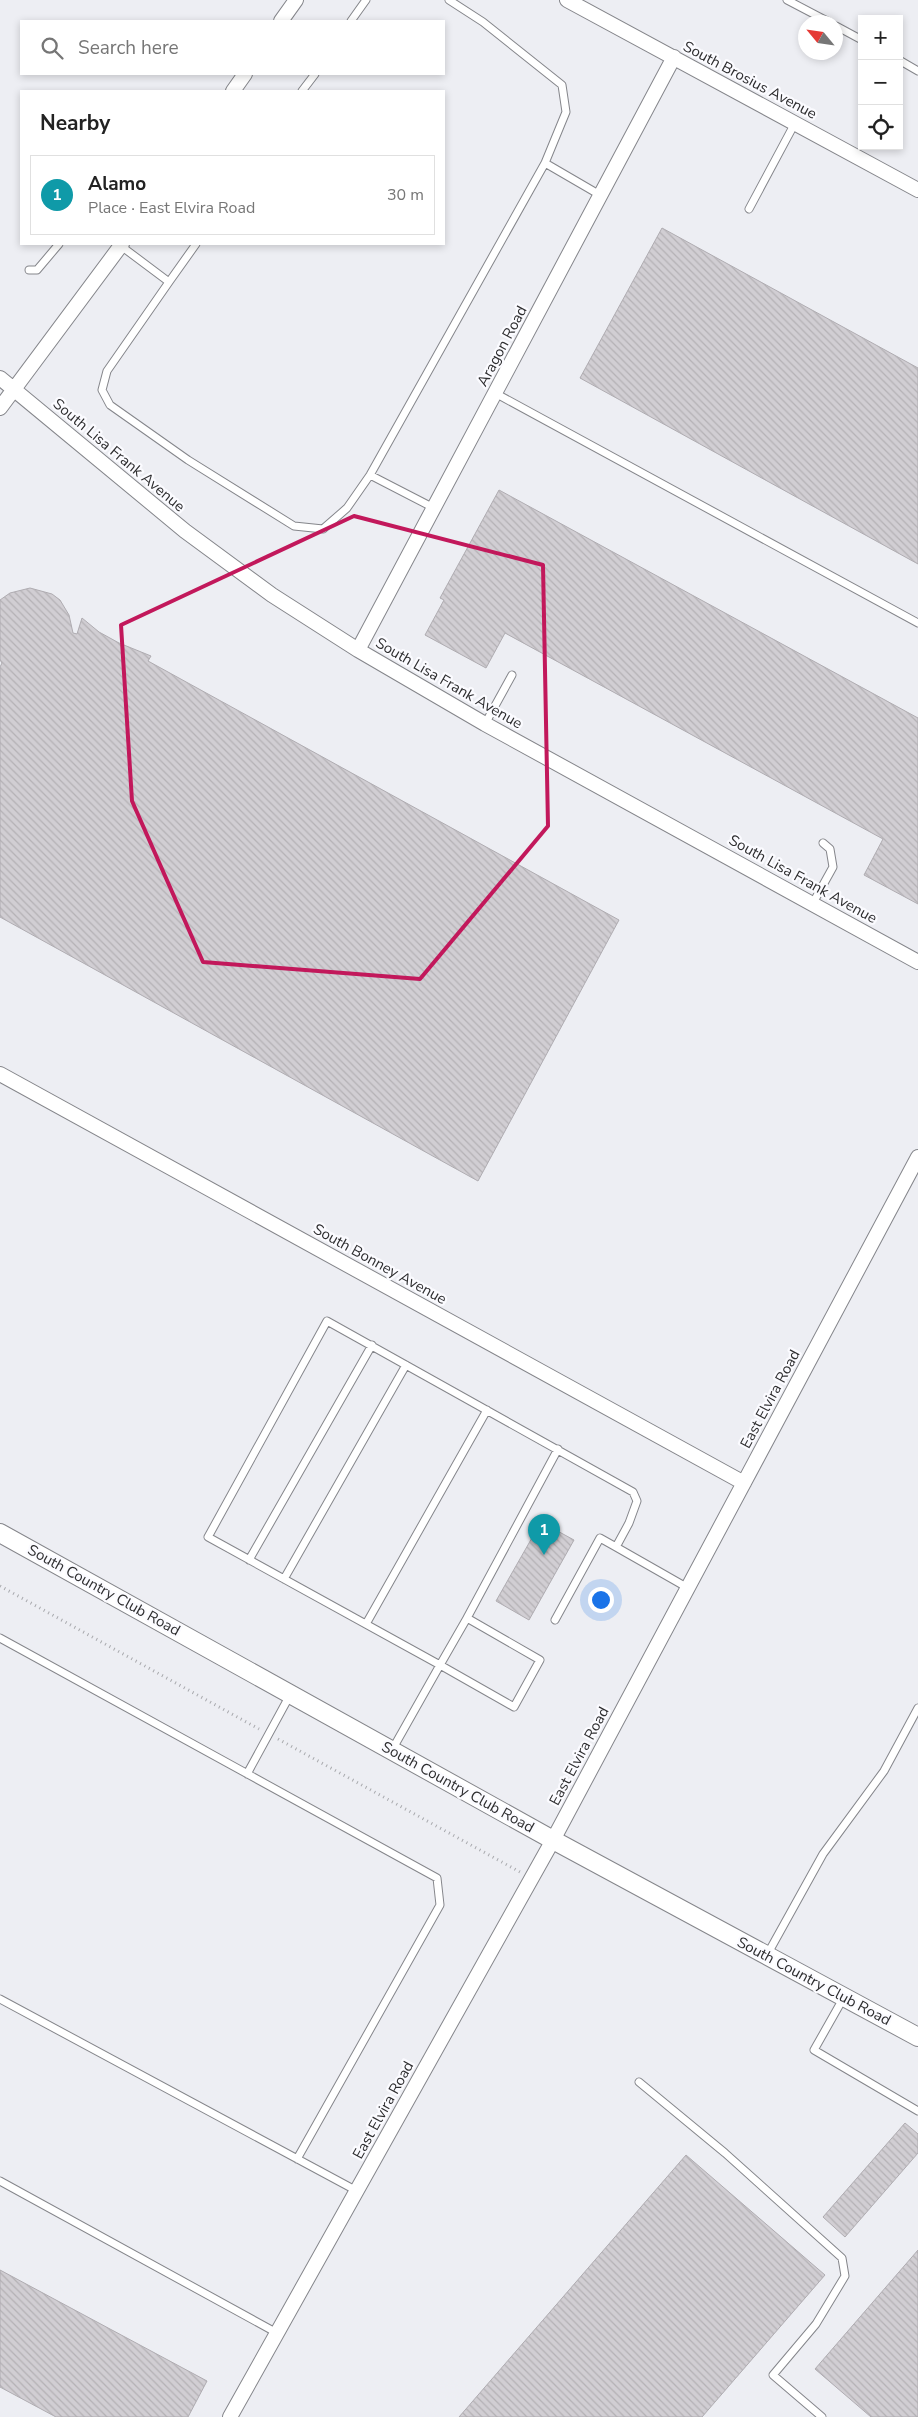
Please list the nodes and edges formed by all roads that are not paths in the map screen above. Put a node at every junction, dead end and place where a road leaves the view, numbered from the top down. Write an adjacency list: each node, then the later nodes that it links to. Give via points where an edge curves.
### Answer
1 (296, 0): 7 (street)
2 (366, 0): 8 (lane)
3 (449, 0): 19 (lane, via 483,22 562,85 566,112)
4 (567, 0): 11 (street, South Brosius Avenue)
5 (786, 0): 6 (lane)
6 (815, 15)
7 (282, 20)
8 (352, 20)
9 (843, 30): 10 (lane)
10 (858, 38)
11 (674, 57): 18 (street, South Brosius Avenue); 21 (street, Aragon Road)
12 (903, 62): 13 (lane)
13 (918, 71)
14 (244, 75): 16 (street)
15 (314, 75): 17 (lane)
16 (234, 90)
17 (303, 90)
18 (795, 123): 20 (street, South Brosius Avenue); 22 (lane)
19 (545, 163): 21 (lane); 32 (lane)
20 (918, 190)
21 (600, 195): 30 (street, Aragon Road)
22 (749, 209)
23 (58, 245): 26 (lane, via 42,267)
24 (121, 245): 27 (lane); 29 (street)
25 (195, 245): 27 (lane)
26 (30, 270)
27 (169, 282): 32 (lane, via 107,372 102,390 110,405 188,460 294,526 323,529 347,508)
28 (0, 378): 29 (street, South Lisa Frank Avenue)
29 (14, 390): 31 (street); 35 (street, South Lisa Frank Avenue, via 185,531 272,595)
30 (495, 393): 33 (street, Aragon Road); 34 (lane)
31 (0, 408)
32 (370, 475): 33 (lane)
33 (434, 508): 35 (street, Aragon Road)
34 (918, 623)
35 (358, 650): 37 (street, South Lisa Frank Avenue)
36 (512, 675): 37 (lane)
37 (485, 724): 39 (street, South Lisa Frank Avenue)
38 (823, 844): 39 (lane, via 830,849 833,867)
39 (813, 903): 40 (street, South Lisa Frank Avenue)
40 (918, 962)
41 (0, 1074): 47 (street, South Bonney Avenue)
42 (918, 1157): 47 (street, East Elvira Road)
43 (372, 1346): 44 (lane); 50 (lane); 50 (lane, via 327,1321 208,1537)
44 (406, 1365): 45 (lane); 51 (lane)
45 (487, 1410): 46 (lane); 55 (lane)
46 (558, 1450): 49 (lane, via 633,1492 637,1501); 53 (lane)
47 (744, 1483): 52 (street, East Elvira Road)
48 (0, 1532): 58 (street, South Country Club Road)
49 (616, 1547): 52 (lane); 54 (lane, via 600,1538)
50 (249, 1560): 51 (lane)
51 (284, 1579): 55 (lane)
52 (688, 1588): 62 (street, East Elvira Road)
53 (467, 1618): 57 (lane); 57 (lane, via 540,1660 514,1707)
54 (555, 1620)
55 (366, 1624): 57 (lane)
56 (0, 1638): 61 (lane)
57 (440, 1665): 60 (lane)
58 (290, 1694): 60 (street, South Country Club Road); 61 (lane)
59 (918, 1708): 63 (lane, via 884,1770 823,1854)
60 (392, 1750): 62 (street, South Country Club Road)
61 (247, 1774): 69 (lane, via 436,1878 439,1896 440,1905)
62 (553, 1840): 63 (street, South Country Club Road); 71 (street, East Elvira Road)
63 (767, 1956): 64 (street, South Country Club Road)
64 (844, 1997): 66 (street, South Country Club Road); 68 (lane, via 814,2050)
65 (0, 1999): 69 (lane)
66 (918, 2037)
67 (639, 2082): 74 (lane, via 725,2153 842,2258 845,2276 816,2324 773,2375)
68 (918, 2111)
69 (297, 2159): 71 (lane)
70 (0, 2181): 72 (lane)
71 (356, 2191): 72 (street, East Elvira Road)
72 (277, 2333): 73 (street, East Elvira Road)
73 (230, 2417)
74 (822, 2417)

